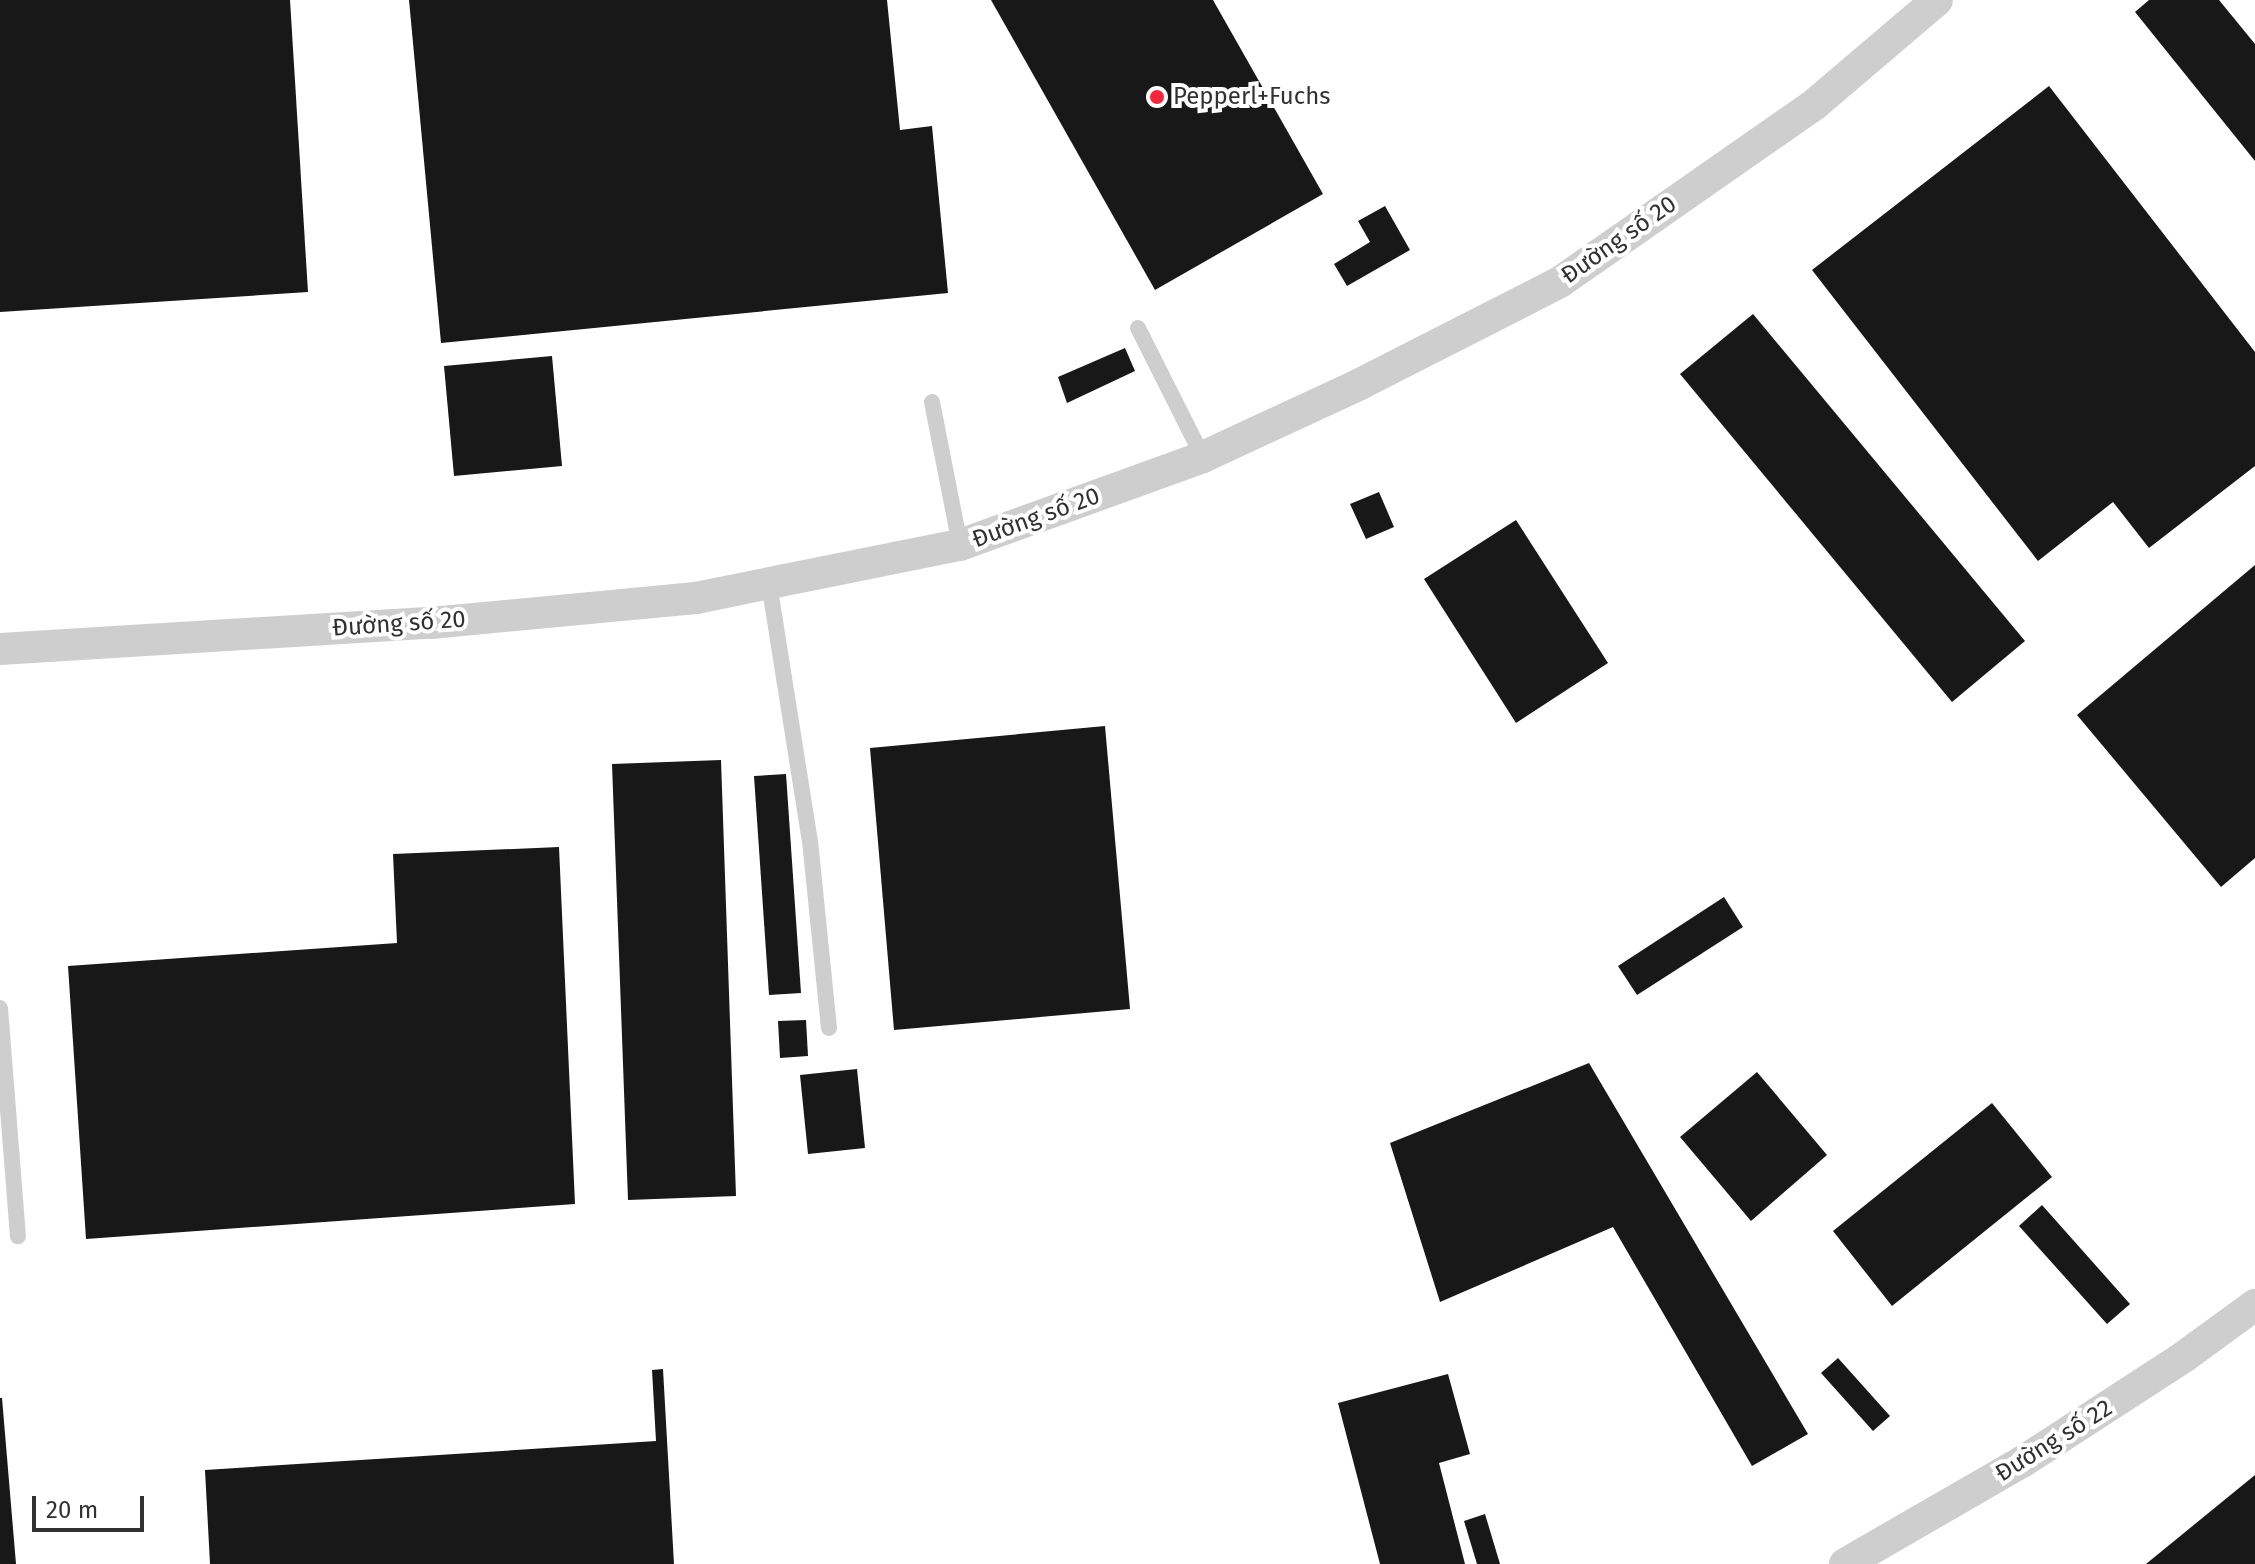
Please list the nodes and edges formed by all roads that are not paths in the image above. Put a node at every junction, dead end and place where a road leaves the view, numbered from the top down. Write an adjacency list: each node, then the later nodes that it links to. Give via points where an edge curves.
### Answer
1 (1937, 0): 4 (street, Đường số 20, via 1815,104 1560,282)
2 (1138, 328): 4 (lane)
3 (932, 402): 5 (lane)
4 (1203, 457): 5 (street, Đường số 20)
5 (960, 545): 6 (street, Đường số 20)
6 (769, 583): 7 (street, Đường số 20, via 696,598 431,623); 9 (lane, via 810,841)
7 (0, 649)
8 (0, 1008): 10 (lane)
9 (829, 1028)
10 (18, 1236)
11 (2255, 1305): 12 (street, Đường số 22, via 2022,1462)
12 (1845, 1564)

